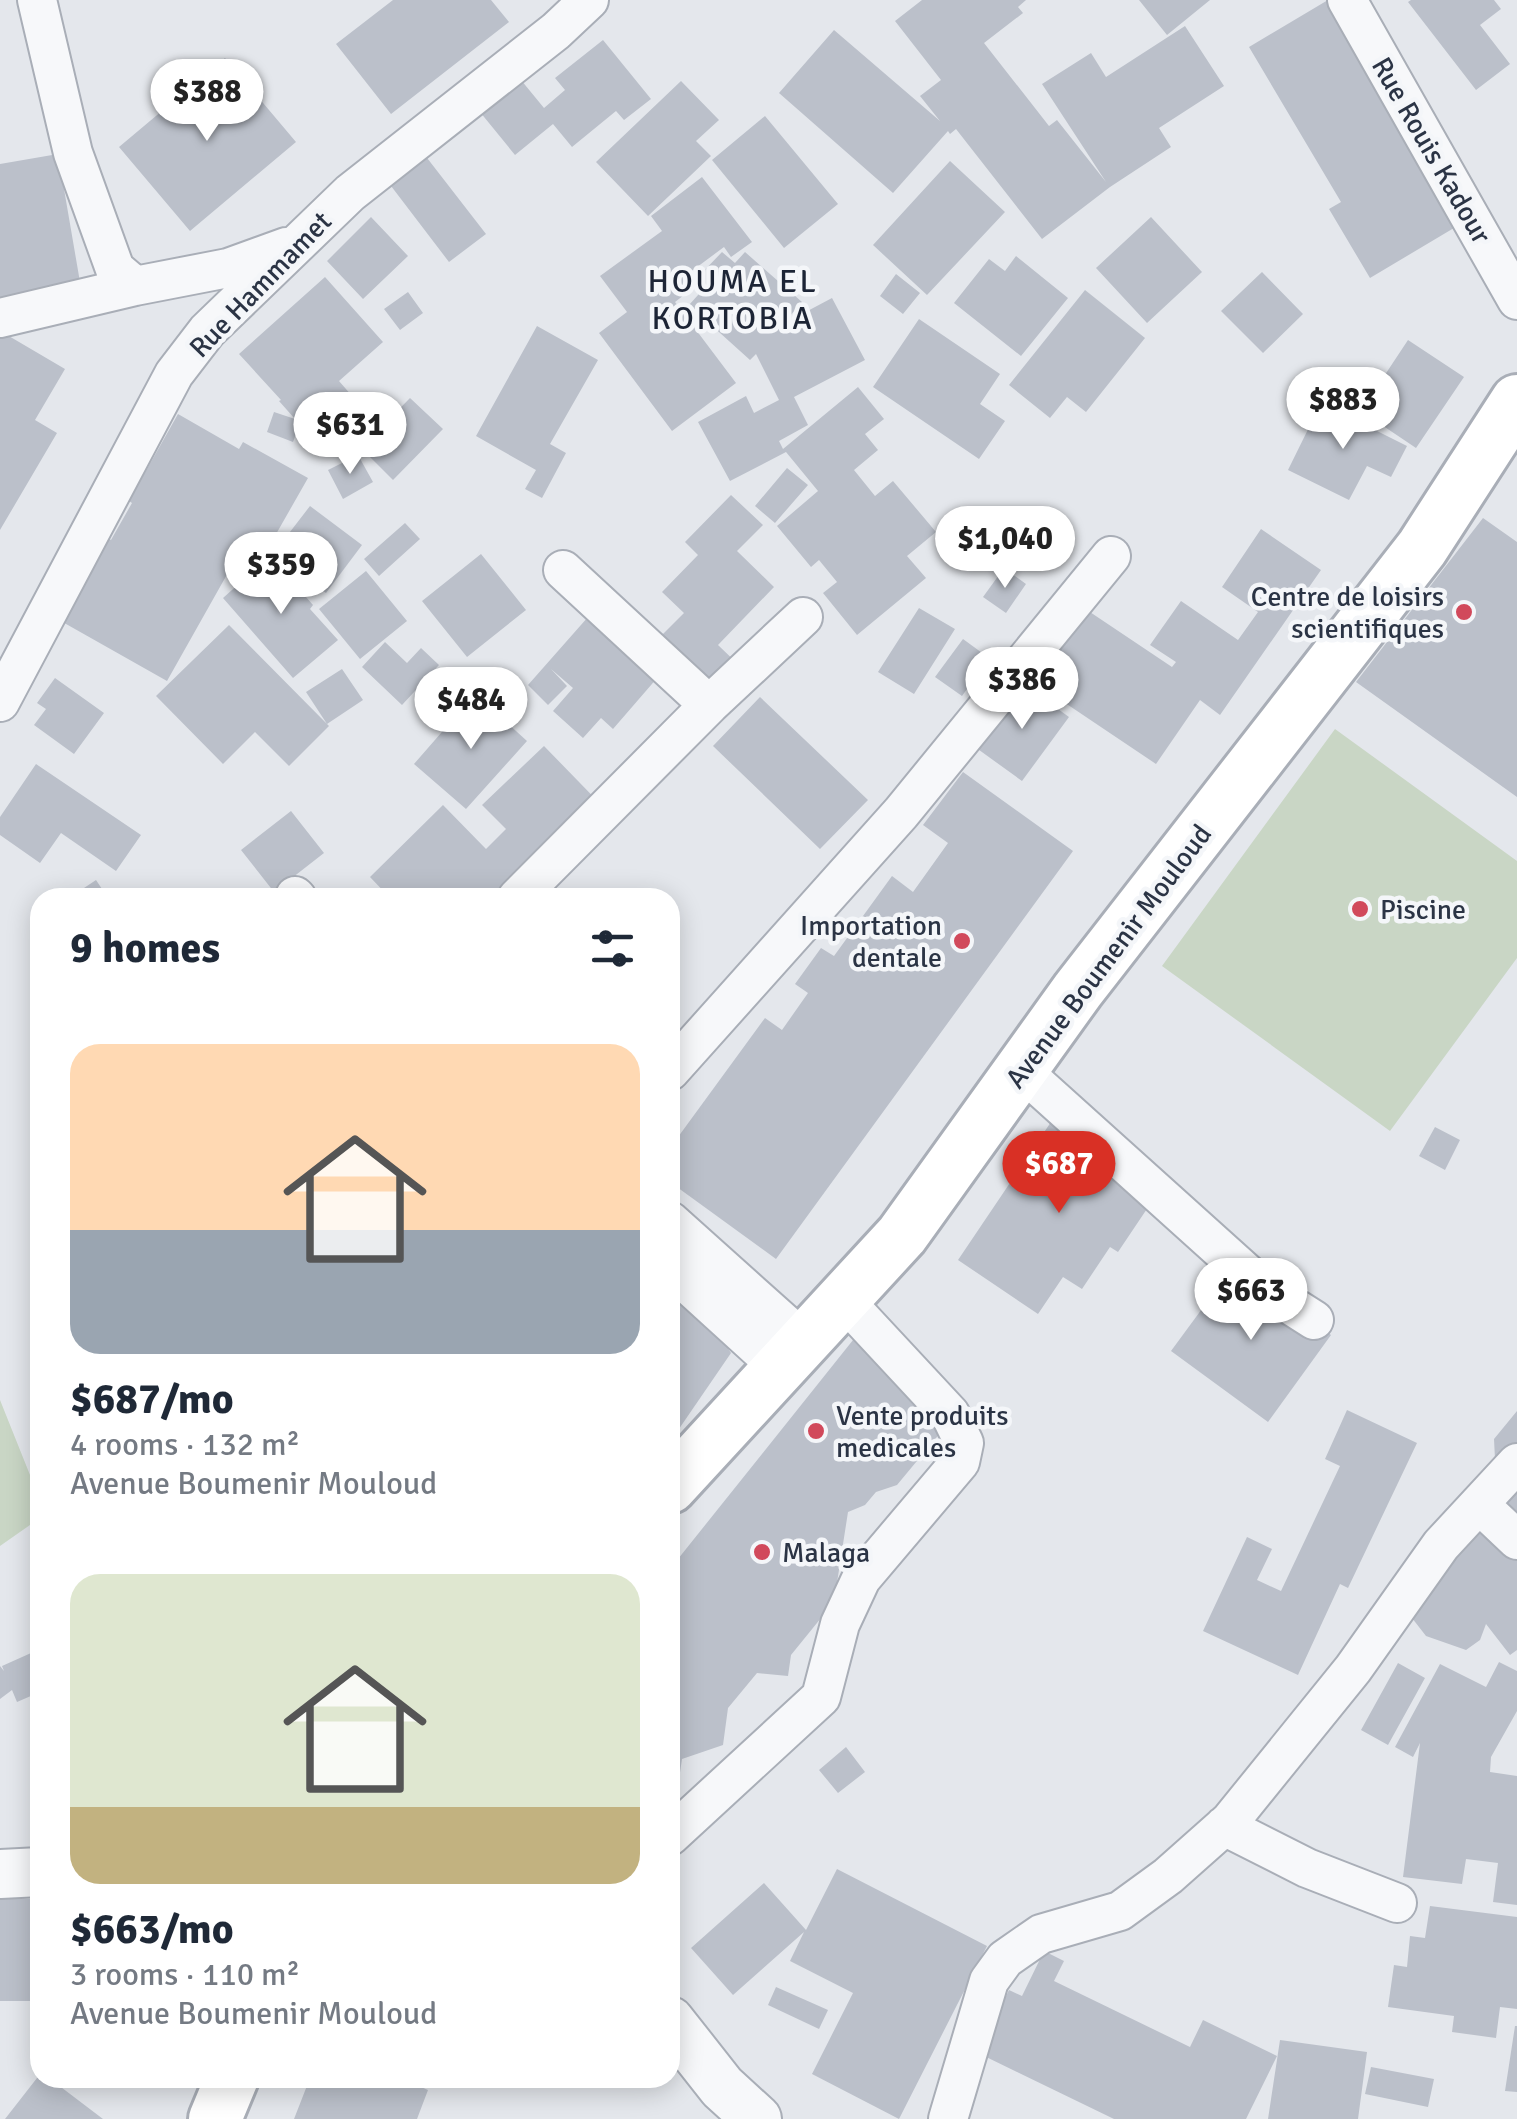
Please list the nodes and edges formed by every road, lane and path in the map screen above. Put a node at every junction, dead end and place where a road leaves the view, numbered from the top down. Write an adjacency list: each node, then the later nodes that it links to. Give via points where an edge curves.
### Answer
1 (37, 0): 5 (street, via 73,153 115,268)
2 (590, 0): 4 (street, Rue Hammamet, via 350,193)
3 (1347, 0): 6 (street, Rue Rouis Kadour)
4 (298, 243): 5 (street, via 228,268); 12 (street, Rue Hammamet, via 206,331 174,374)
5 (135, 286): 7 (street)
6 (1517, 300)
7 (0, 318)
8 (1517, 401): 16 (main road, Avenue Boumenir Mouloud, via 1422,548)
9 (1111, 556): 15 (street, via 902,812)
10 (563, 570): 13 (street)
11 (803, 617): 13 (street)
12 (0, 702)
13 (709, 705): 14 (street)
14 (527, 888)
15 (680, 1060)
16 (1021, 1070): 19 (main road, Avenue Boumenir Mouloud, via 902,1235); 20 (street, via 1262,1287)
17 (680, 1232): 21 (street)
18 (680, 1275): 21 (street)
19 (842, 1299): 21 (main road, Avenue Boumenir Mouloud); 27 (street, via 950,1414 964,1443 960,1462 861,1579 840,1624 821,1697)
20 (1314, 1320)
21 (792, 1354): 23 (main road, Avenue Boumenir Mouloud)
22 (1517, 1463): 24 (street)
23 (680, 1476)
24 (1479, 1504): 25 (street); 26 (street)
25 (1517, 1540)
26 (1224, 1826): 30 (street); 35 (street, via 1120,1911 1041,1934 1004,1958 989,1981)
27 (680, 1827)
28 (30, 1872): 29 (street)
29 (0, 1874)
30 (1397, 1903)
31 (680, 2034): 34 (street)
32 (228, 2088): 33 (main road)
33 (216, 2119)
34 (757, 2119)
35 (948, 2119)

